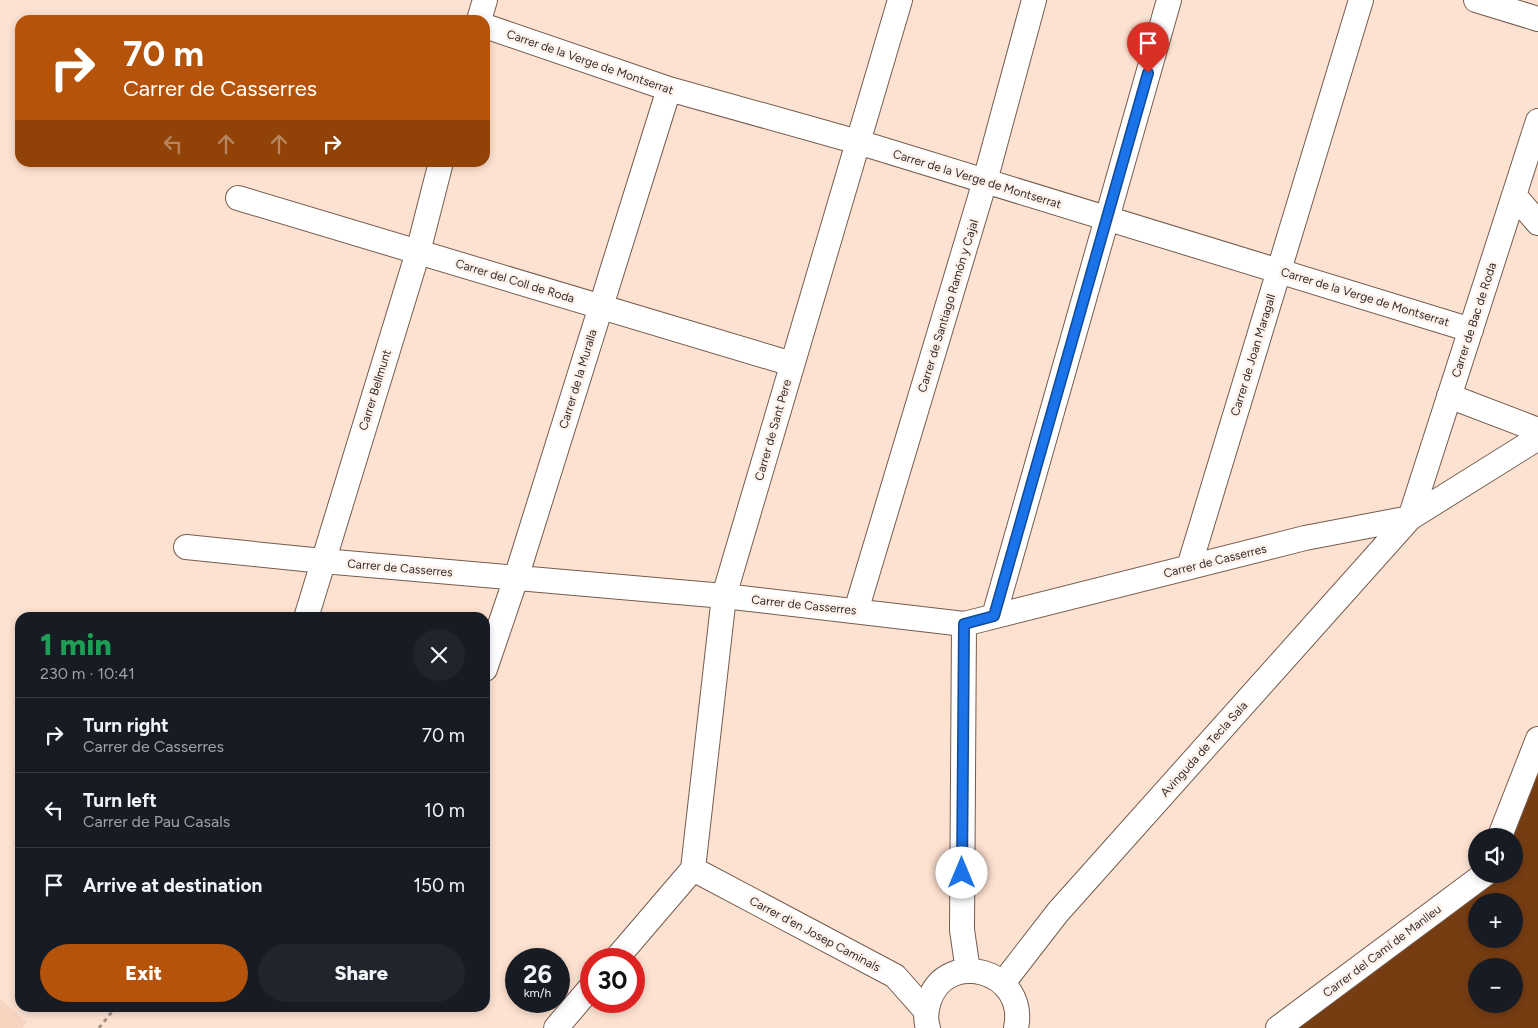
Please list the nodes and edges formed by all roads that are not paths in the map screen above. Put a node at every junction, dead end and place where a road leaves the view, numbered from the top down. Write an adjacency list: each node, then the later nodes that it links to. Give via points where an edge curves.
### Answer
1 (485, 0): 7 (street)
2 (900, 0): 12 (street, Carrer de Sant Pere)
3 (1034, 0): 14 (street, Carrer de Santiago Ramón y Cajal)
4 (1169, 0): 17 (street)
5 (1361, 0): 20 (street, Carrer de Joan Maragall)
6 (1476, 0): 8 (street)
7 (480, 15)
8 (1538, 19)
9 (490, 28): 10 (street, Carrer de la Verge de Montserrat)
10 (669, 89): 12 (street, Carrer de la Verge de Montserrat); 21 (street, Carrer de la Muralla)
11 (1538, 121): 15 (street, Carrer de Bac de Roda)
12 (858, 142): 14 (street, Carrer de la Verge de Montserrat); 23 (street, Carrer de Sant Pere)
13 (441, 167): 19 (street, Carrer Bellmunt)
14 (985, 182): 17 (street, Carrer de la Verge de Montserrat); 33 (street, Carrer de Santiago Ramón y Cajal)
15 (1514, 194): 18 (street); 22 (street, Carrer de Bac de Roda)
16 (238, 198): 19 (street, Carrer del Coll de Roda)
17 (1106, 218): 20 (street, Carrer de la Verge de Montserrat); 35 (street)
18 (1538, 223)
19 (418, 252): 21 (street, Carrer del Coll de Roda); 29 (street, Carrer Bellmunt)
20 (1278, 271): 22 (street, Carrer de la Verge de Montserrat); 30 (street, Carrer de Joan Maragall)
21 (600, 306): 23 (street, Carrer del Coll de Roda); 31 (street, Carrer de la Muralla)
22 (1471, 330): 24 (street, Carrer de Bac de Roda)
23 (792, 364): 32 (street, Carrer de Sant Pere)
24 (1449, 396): 25 (street); 27 (street, Carrer de Bac de Roda)
25 (1538, 430)
26 (1538, 438): 27 (street)
27 (1410, 518): 30 (street, Carrer de Casserres, via 1305,538); 44 (street, Avinguda de Tecla Sala, via 1058,912)
28 (186, 547): 29 (street, Carrer de Casserres)
29 (323, 561): 31 (street, Carrer de Casserres); 34 (street, Carrer Bellmunt)
30 (1189, 567): 35 (street, Carrer de Casserres)
31 (516, 578): 32 (street, Carrer de Casserres); 37 (street, Carrer de la Muralla)
32 (724, 596): 33 (street, Carrer de Casserres); 40 (street, Carrer de Sant Pere)
33 (856, 611): 36 (street, Carrer de Casserres)
34 (308, 612)
35 (994, 616): 36 (street, Carrer de Casserres)
36 (964, 624): 43 (street, via 962,930)
37 (490, 654)
38 (1538, 739): 39 (street)
39 (1503, 828)
40 (693, 869): 42 (street); 46 (street, Carrer d'en Josep Caminals, via 895,976)
41 (1473, 883): 49 (street, Carrer del Camí de Manlleu)
42 (625, 948)
43 (968, 971): 44 (street, via 986,973); 46 (street, via 940,983 931,996)
44 (1003, 983): 48 (street, via 1016,1003)
45 (580, 1001): 47 (street)
46 (927, 1019)
47 (556, 1028)
48 (1016, 1028)
49 (1278, 1028)

